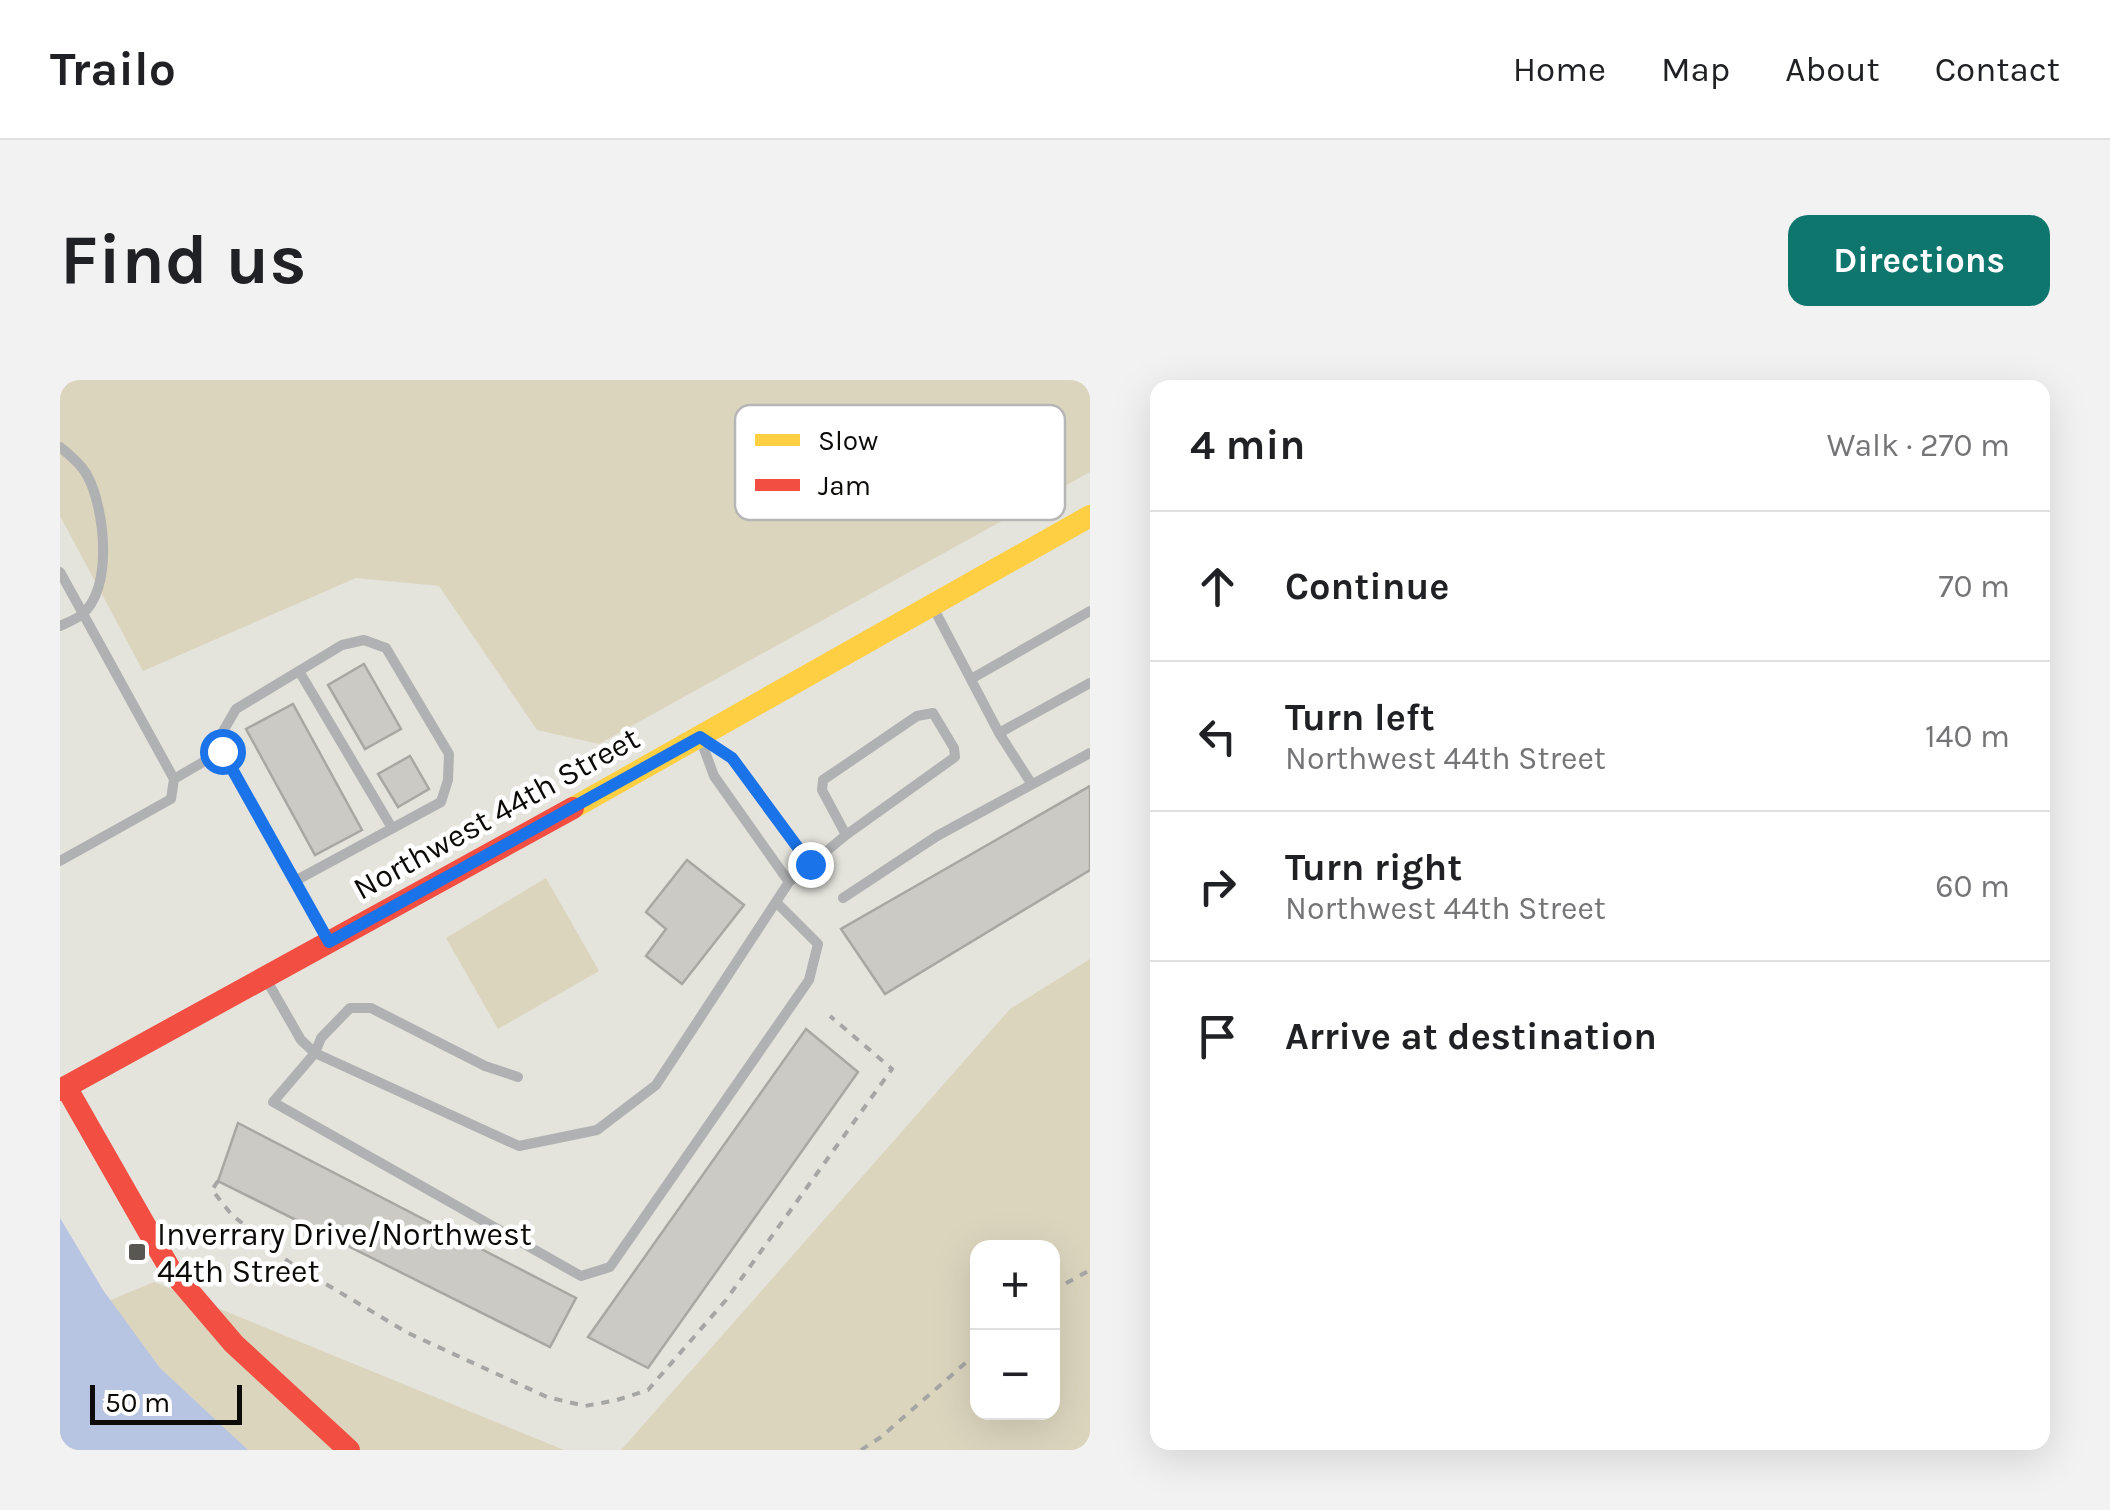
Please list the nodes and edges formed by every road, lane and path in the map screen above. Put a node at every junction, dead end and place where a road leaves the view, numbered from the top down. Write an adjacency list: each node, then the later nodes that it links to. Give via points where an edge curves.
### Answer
1 (60, 447): 6 (lane, via 85,472 102,524 100,576)
2 (1090, 516): 4 (street, Northwest 44th Street)
3 (60, 572): 6 (lane)
4 (932, 605): 9 (lane); 12 (street, Northwest 44th Street)
5 (1090, 611): 9 (lane)
6 (83, 614): 7 (lane); 15 (lane)
7 (60, 626)
8 (299, 671): 13 (lane, via 236,709 222,733); 17 (lane); 17 (lane, via 342,645 364,640 386,648 440,738 449,754 441,802)
9 (971, 680): 11 (lane)
10 (1090, 683): 11 (lane)
11 (999, 732): 16 (lane)
12 (700, 737): 20 (lane, via 732,758); 22 (lane, via 714,776); 25 (street, Northwest 44th Street)
13 (222, 751): 15 (lane); 21 (lane)
14 (1090, 753): 16 (lane)
15 (174, 779): 19 (lane, via 171,799)
16 (1030, 783): 23 (lane)
17 (392, 828): 21 (lane)
18 (846, 835): 18 (lane, via 822,790 824,780 916,716 932,714 955,757); 20 (lane)
19 (60, 861)
20 (810, 864): 22 (lane)
21 (295, 881): 25 (lane)
22 (789, 882): 24 (lane)
23 (843, 898)
24 (776, 902): 27 (lane, via 656,1085 597,1130 518,1146); 27 (lane, via 818,944 809,980 610,1267 581,1276 273,1102)
25 (329, 942): 26 (street, Northwest 44th Street)
26 (265, 978): 27 (lane); 29 (street, Northwest 44th Street)
27 (315, 1053): 28 (lane, via 350,1008 371,1008)
28 (518, 1077)
29 (63, 1089): 33 (street, via 170,1269 234,1344)
30 (1090, 1270): 31 (path)
31 (1060, 1287)
32 (970, 1359): 34 (path)
33 (348, 1450)
34 (862, 1450)

